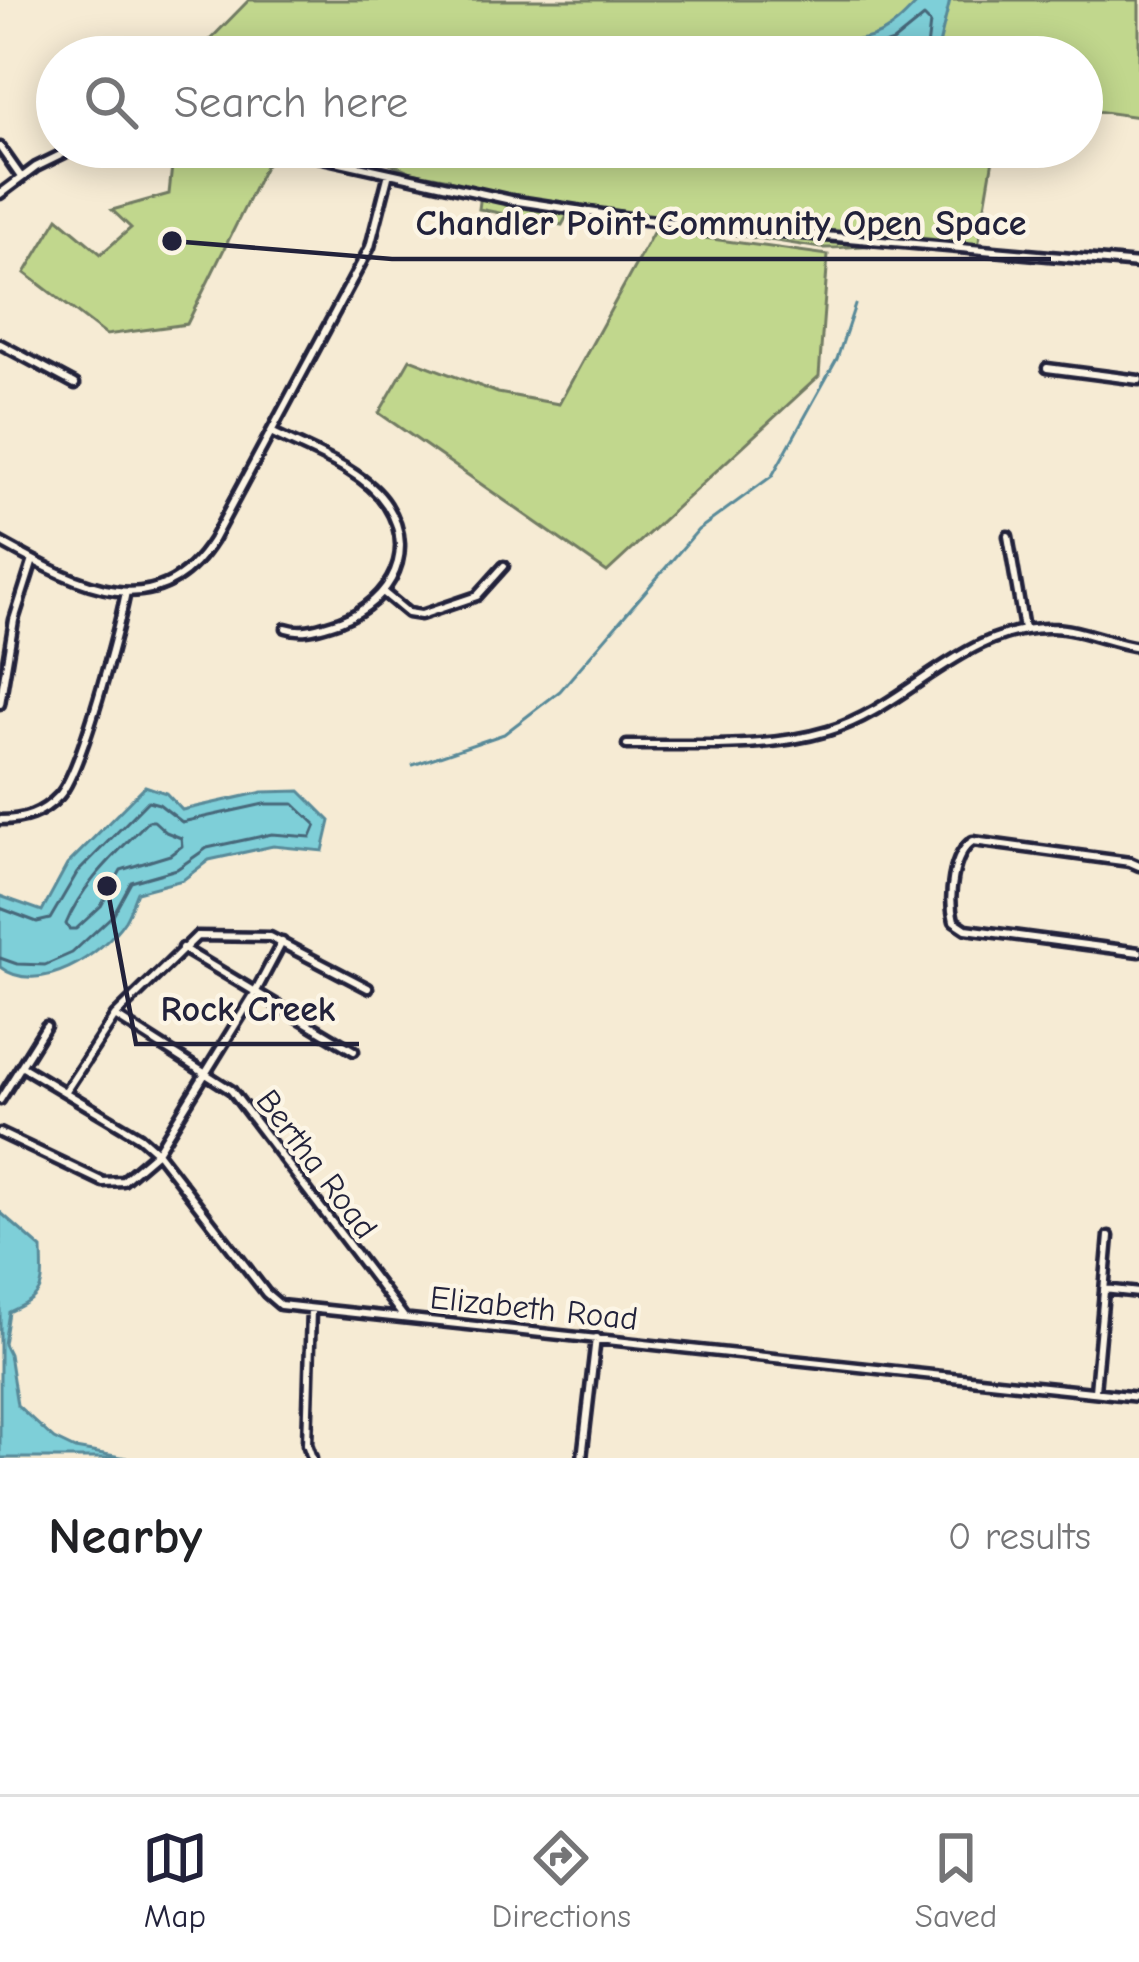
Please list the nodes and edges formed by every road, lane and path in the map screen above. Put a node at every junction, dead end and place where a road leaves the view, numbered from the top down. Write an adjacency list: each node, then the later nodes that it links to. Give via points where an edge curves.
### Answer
1 (0, 147): 5 (street)
2 (38, 168): 5 (street)
3 (367, 168): 4 (street)
4 (389, 173): 7 (street, via 635,219); 12 (street, via 370,247)
5 (21, 177): 6 (street)
6 (0, 194)
7 (1139, 264)
8 (0, 344): 11 (street)
9 (1047, 368): 10 (street)
10 (1139, 380)
11 (75, 384)
12 (271, 432): 17 (street, via 206,551 167,583); 18 (street, via 385,500 400,542)
13 (1009, 536): 20 (street)
14 (0, 542): 15 (street)
15 (33, 560): 17 (street, via 88,587); 22 (street)
16 (504, 566): 18 (street, via 477,596 421,615)
17 (126, 592): 24 (street, via 69,782 42,811)
18 (385, 592): 19 (street, via 351,618)
19 (286, 628)
20 (1024, 629): 21 (street, via 1069,629); 23 (street, via 984,643 829,731 770,742)
21 (1139, 647)
22 (0, 704)
23 (627, 745)
24 (0, 820)
25 (1139, 866): 28 (street, via 973,842 958,856 951,907 966,928)
26 (282, 942): 27 (street, via 204,935); 29 (street); 30 (street)
27 (182, 949): 30 (street); 31 (street)
28 (1139, 950)
29 (368, 988)
30 (255, 993): 33 (street); 35 (street)
31 (115, 1016): 35 (street, Bertha Road); 36 (street)
32 (46, 1026): 34 (street)
33 (354, 1051)
34 (22, 1066): 36 (street, Elizabeth Road); 37 (street)
35 (206, 1073): 39 (street); 44 (street, Bertha Road, via 230,1090)
36 (65, 1092): 39 (street, Elizabeth Road)
37 (0, 1100)
38 (0, 1133): 39 (street, via 103,1182 122,1181)
39 (157, 1152): 43 (street, Elizabeth Road, via 274,1301)
40 (1109, 1236): 41 (street)
41 (1104, 1289): 42 (street); 46 (street)
42 (1139, 1294)
43 (310, 1310): 44 (street, Elizabeth Road); 48 (street)
44 (405, 1319): 45 (street, Elizabeth Road)
45 (596, 1339): 46 (street, Elizabeth Road); 49 (street)
46 (1095, 1391): 47 (street, Elizabeth Road)
47 (1139, 1397)
48 (312, 1458)
49 (582, 1458)

